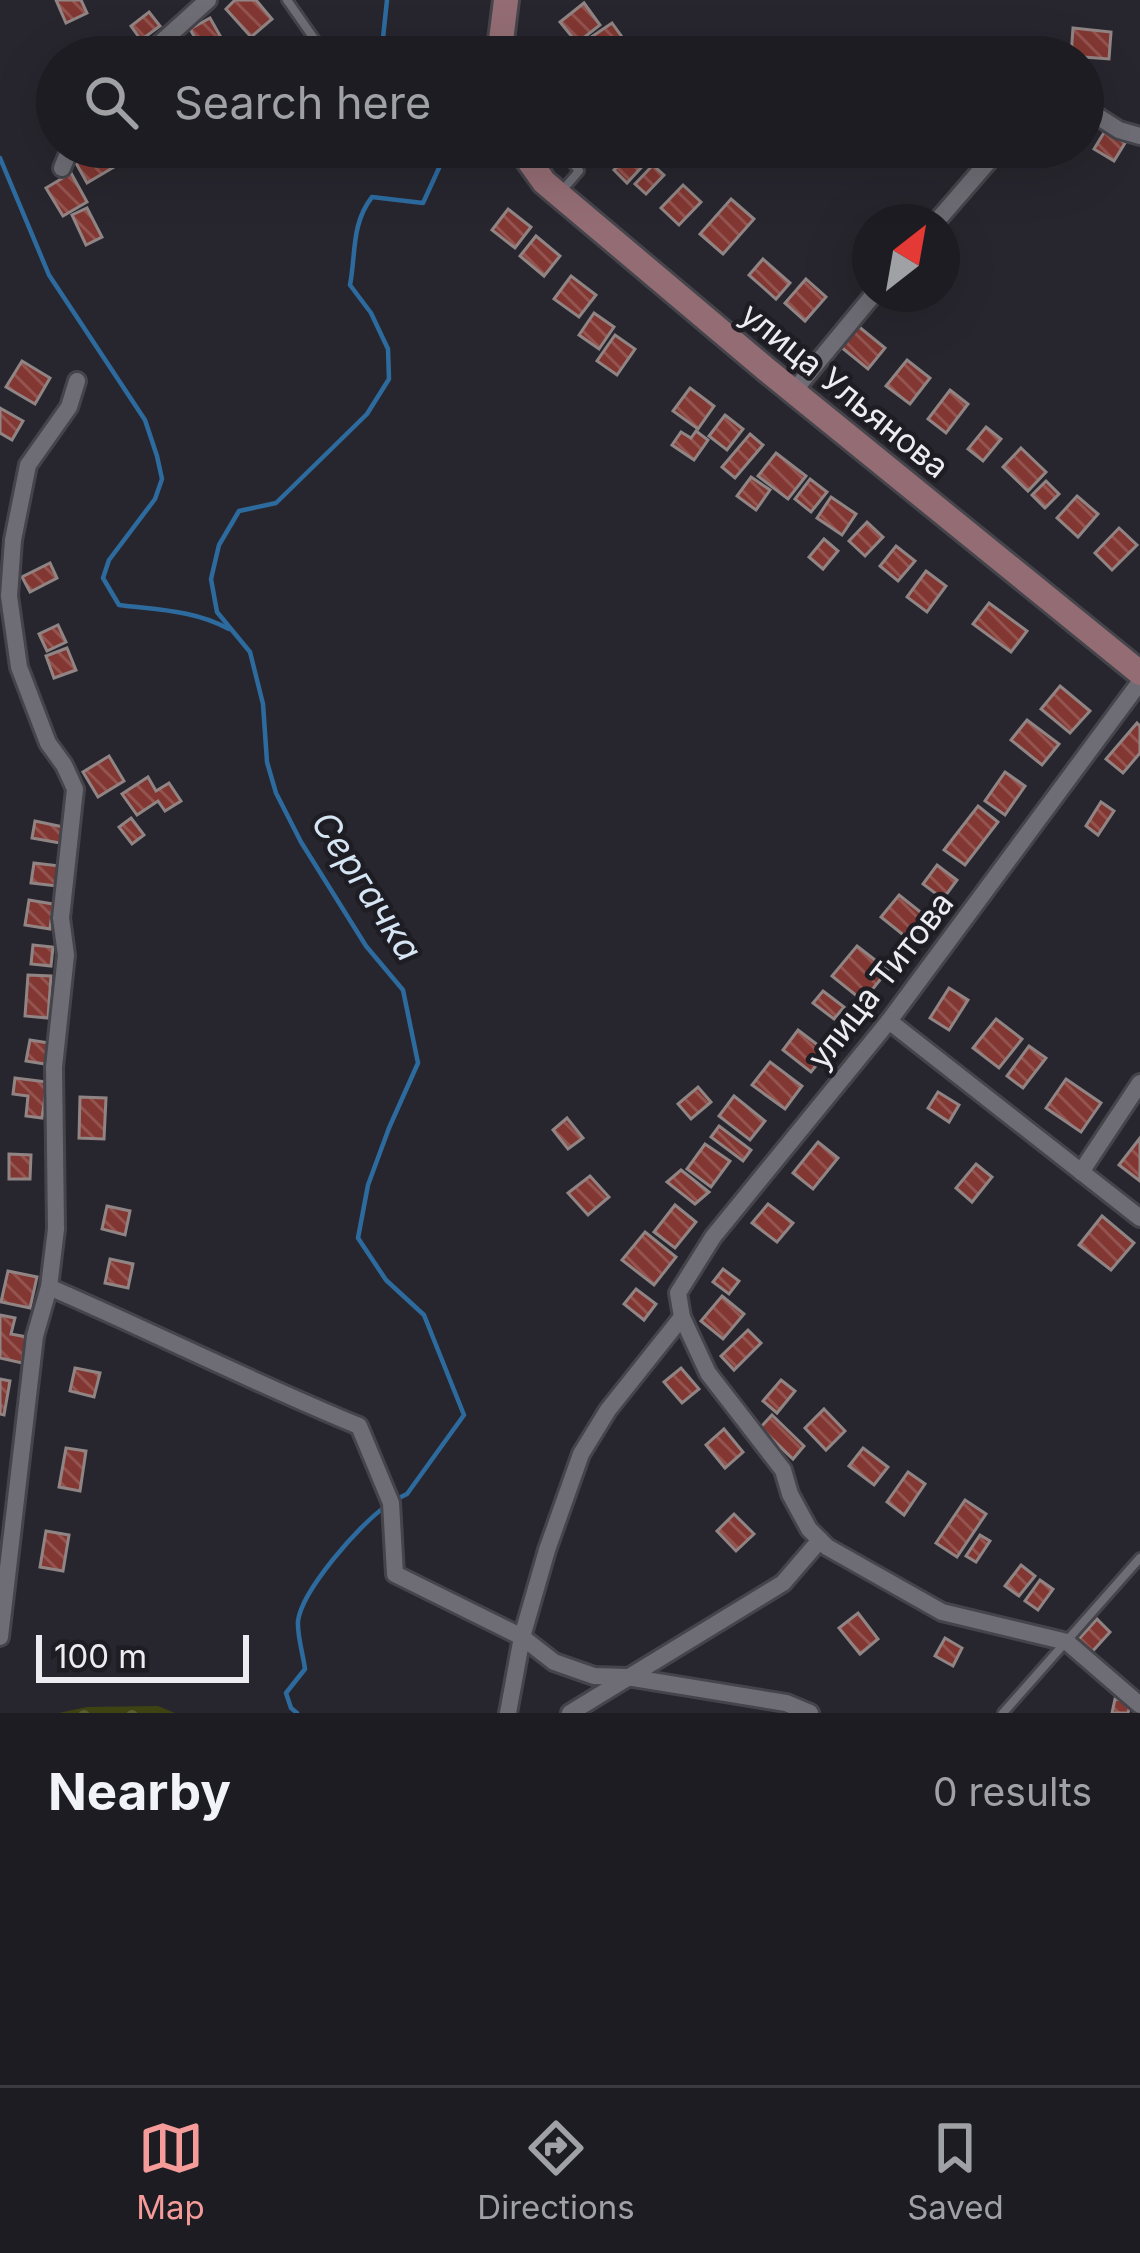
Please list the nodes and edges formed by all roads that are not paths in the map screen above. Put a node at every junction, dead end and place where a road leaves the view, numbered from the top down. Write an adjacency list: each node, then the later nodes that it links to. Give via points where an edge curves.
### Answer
1 (208, 0): 4 (street)
2 (287, 0): 5 (lane)
3 (506, 0): 6 (main road)
4 (168, 36)
5 (312, 36)
6 (502, 36)
7 (1104, 120): 8 (street)
8 (1140, 136)
9 (534, 168): 12 (main road, улица Ульянова)
10 (577, 168): 12 (lane)
11 (983, 168): 13 (street)
12 (560, 194): 16 (main road, улица Ульянова)
13 (952, 204)
14 (859, 312): 16 (street)
15 (76, 381): 22 (street, via 69,407 28,465 9,596 20,667 75,789 61,918 66,955 54,1067)
16 (793, 392): 17 (main road, улица Ульянова)
17 (1140, 677): 18 (street, улица Титова)
18 (889, 1022): 20 (street); 23 (street, улица Титова, via 713,1237 678,1294)
19 (1140, 1083): 20 (street)
20 (1081, 1172): 21 (street)
21 (1140, 1218)
22 (49, 1287): 26 (street, via 35,1336); 27 (street, via 358,1426 391,1503 395,1574)
23 (682, 1317): 24 (street, via 708,1373 783,1470); 27 (street, via 581,1454)
24 (820, 1540): 28 (street, via 942,1612); 29 (street, via 783,1582)
25 (1140, 1558): 28 (lane)
26 (0, 1637)
27 (522, 1637): 29 (street, via 554,1662); 31 (street)
28 (1067, 1642): 30 (street); 34 (lane)
29 (627, 1677): 32 (street); 33 (street)
30 (1140, 1705)
31 (508, 1713)
32 (570, 1713)
33 (810, 1713)
34 (1003, 1713)

